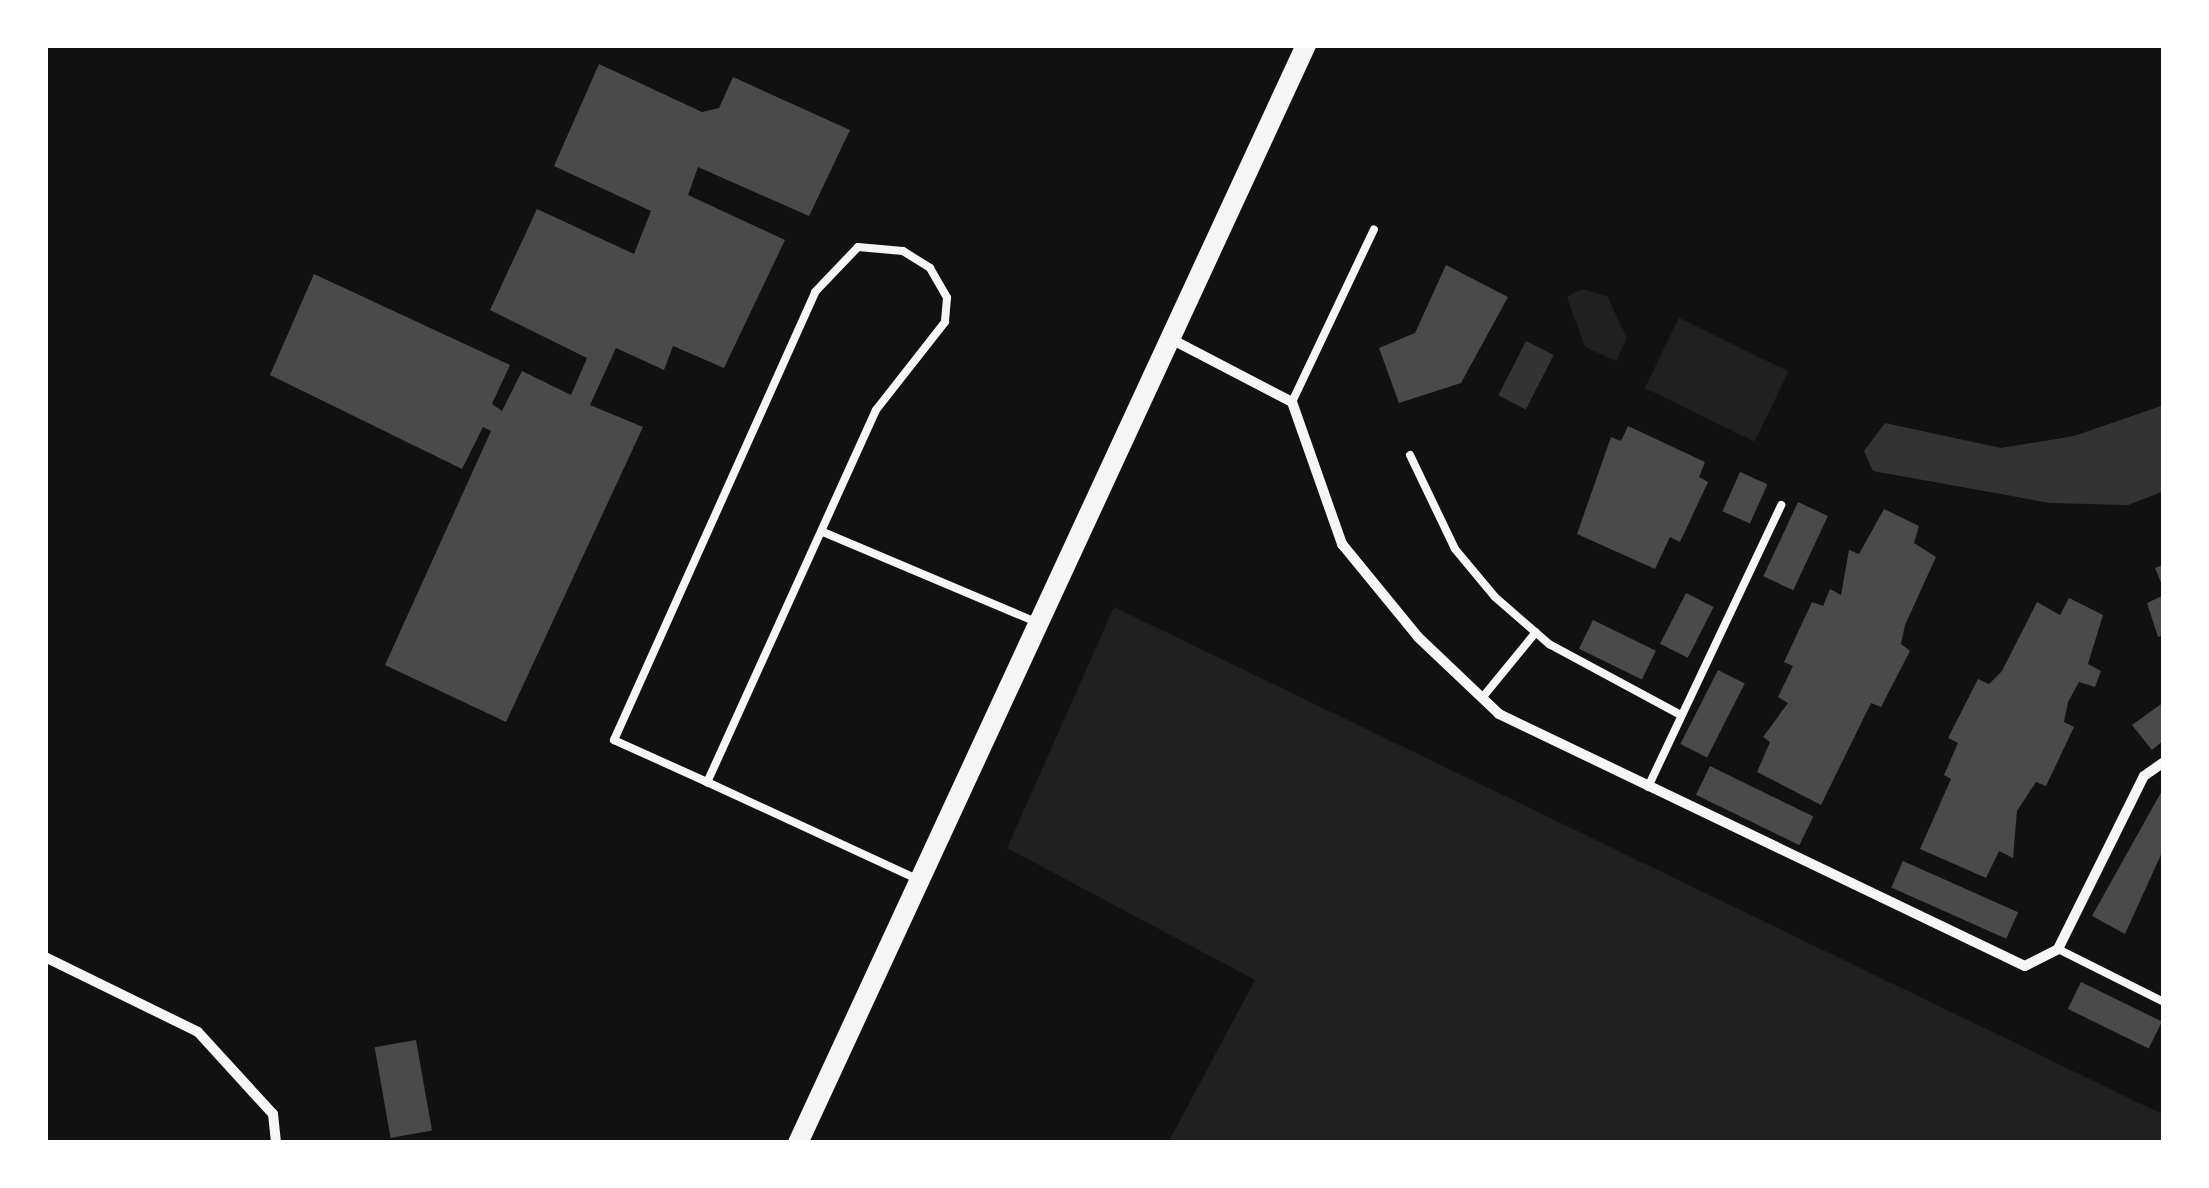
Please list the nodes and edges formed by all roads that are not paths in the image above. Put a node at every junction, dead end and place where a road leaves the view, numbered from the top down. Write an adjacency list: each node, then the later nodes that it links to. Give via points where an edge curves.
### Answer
1 (1306, 45): 3 (main road)
2 (1374, 229): 4 (lane)
3 (1170, 338): 4 (street); 8 (main road)
4 (1292, 402): 10 (street, via 1342,544 1418,638)
5 (1410, 455): 9 (lane, via 1455,549)
6 (1781, 505): 11 (lane)
7 (823, 532): 8 (lane); 13 (lane); 13 (lane, via 876,410 946,322 946,298 930,268 903,251 858,247 816,292 614,740)
8 (1037, 622): 15 (main road)
9 (1536, 632): 10 (lane); 11 (lane)
10 (1482, 698): 14 (street)
11 (1682, 715): 14 (lane)
12 (2164, 762): 16 (street, via 2144,776)
13 (707, 782): 15 (lane)
14 (1648, 786): 16 (street, via 2025,966)
15 (918, 879): 20 (main road)
16 (2058, 949): 18 (lane)
17 (45, 957): 19 (street, via 198,1032 273,1114)
18 (2164, 1002)
19 (276, 1143)
20 (798, 1143)

